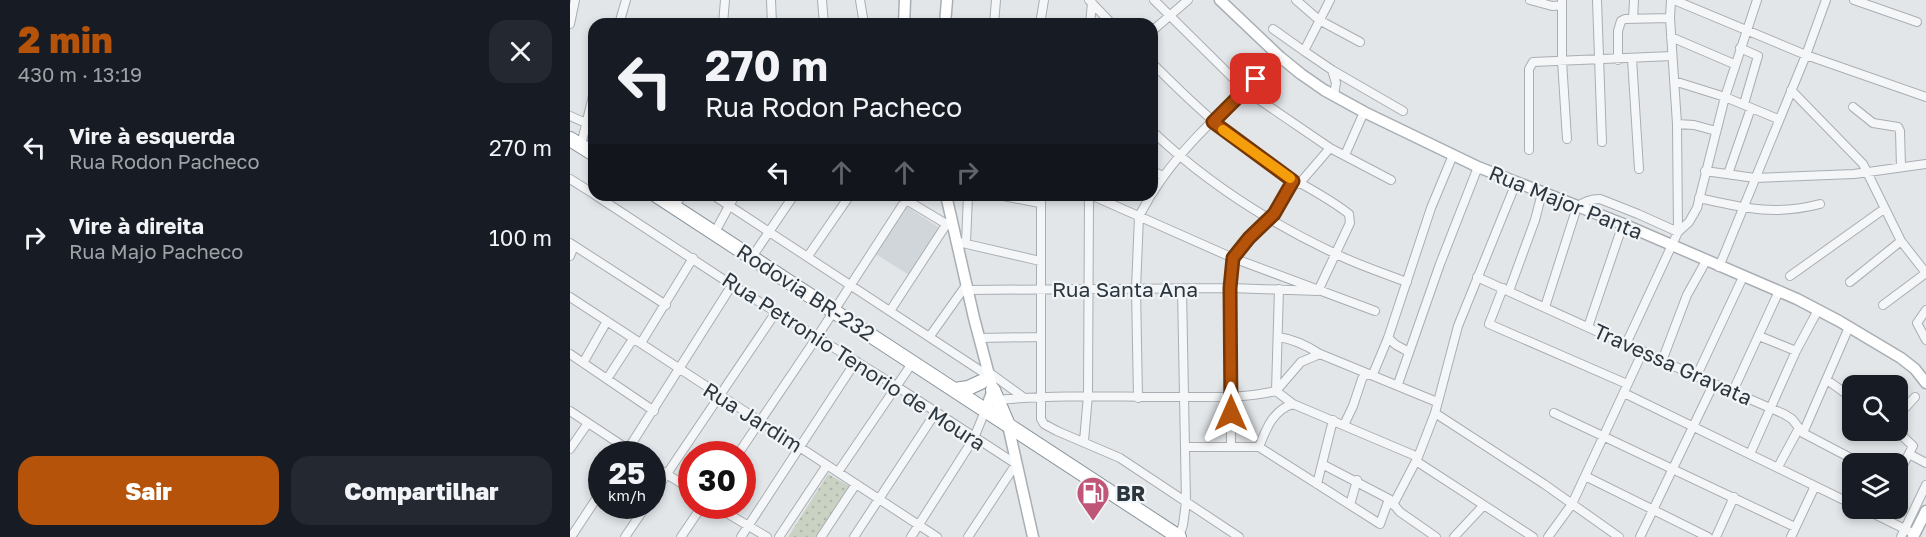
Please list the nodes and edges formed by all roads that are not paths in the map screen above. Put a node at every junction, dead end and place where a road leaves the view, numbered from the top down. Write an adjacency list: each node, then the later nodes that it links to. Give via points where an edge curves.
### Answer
1 (575, 0): 41 (street)
2 (626, 0): 26 (street)
3 (725, 0): 27 (street)
4 (771, 0): 28 (street)
5 (822, 0): 29 (street)
6 (860, 0): 30 (street)
7 (905, 0): 31 (street)
8 (946, 0): 32 (street)
9 (996, 0): 33 (street)
10 (1044, 0): 34 (street)
11 (1154, 0): 25 (street)
12 (1188, 0): 25 (street)
13 (1220, 0): 51 (street, Rua Major Panta)
14 (1296, 0): 39 (street)
15 (1330, 0): 39 (street)
16 (1530, 0): 24 (street, via 1552,6)
17 (1597, 0): 53 (street)
18 (1634, 0): 38 (street)
19 (1672, 0): 37 (street); 44 (street)
20 (1757, 0): 44 (street)
21 (1826, 0): 49 (street)
22 (1854, 0): 40 (street)
23 (1091, 1): 35 (street); 36 (street)
24 (1562, 3): 55 (street)
25 (1169, 16): 42 (street); 60 (street)
26 (621, 18)
27 (724, 18)
28 (772, 18)
29 (824, 18)
30 (863, 18)
31 (904, 18)
32 (945, 18)
33 (994, 18)
34 (1041, 18)
35 (1090, 18)
36 (1107, 18)
37 (1670, 18): 38 (street); 45 (street)
38 (1629, 19): 54 (street, via 1619,26)
39 (1319, 20): 46 (street); 48 (street)
40 (1917, 22)
41 (570, 24)
42 (1158, 26)
43 (1274, 29): 48 (street)
44 (1746, 31): 47 (street); 49 (street)
45 (1671, 37): 50 (street); 56 (street)
46 (1360, 42)
47 (1740, 48): 56 (street); 65 (street, via 1758,56)
48 (1304, 51): 58 (street)
49 (1806, 55): 61 (street); 64 (street)
50 (1672, 56): 52 (street); 59 (street)
51 (1280, 57): 60 (street); 62 (street, Rua Major Panta)
52 (1632, 59): 54 (street); 89 (street)
53 (1598, 60): 54 (street); 55 (street); 79 (street)
54 (1618, 60)
55 (1562, 62): 77 (street); 82 (street, via 1530,64)
56 (1734, 64): 63 (street)
57 (1158, 69): 72 (street)
58 (1332, 70): 62 (street); 67 (street)
59 (1674, 81): 63 (street); 74 (street)
60 (1245, 90): 72 (street); 80 (street)
61 (1791, 90): 71 (street); 91 (street)
62 (1334, 95): 68 (street, Rua Major Panta)
63 (1725, 97): 65 (street); 75 (street)
64 (1926, 97)
65 (1748, 106): 71 (street); 93 (street)
66 (1853, 107): 88 (street, via 1873,123 1898,127)
67 (1403, 111)
68 (1364, 112): 83 (street); 84 (street, Rua Major Panta)
69 (588, 115): 73 (street)
70 (570, 116): 73 (street)
71 (1778, 119): 95 (street)
72 (1213, 122): 85 (street); 98 (street)
73 (586, 123): 78 (street)
74 (1677, 124): 75 (street); 129 (street)
75 (1716, 131): 90 (street)
76 (1158, 137): 85 (street)
77 (1567, 139)
78 (575, 142): 81 (highway)
79 (1602, 142)
80 (1330, 148): 83 (street); 98 (street)
81 (588, 150)
82 (1529, 150)
83 (1345, 155): 96 (street)
84 (1453, 155): 87 (street, Rua Major Panta); 147 (street)
85 (1179, 156): 94 (street); 124 (street, via 1217,187)
86 (1926, 164): 88 (street)
87 (1478, 167): 99 (street, Rua Major Panta); 187 (street)
88 (1901, 167): 91 (street)
89 (1639, 169)
90 (1705, 171): 93 (street); 103 (street)
91 (1868, 172): 95 (street); 122 (street)
92 (1158, 174): 94 (street)
93 (1728, 174): 95 (street)
94 (1163, 176): 100 (street)
95 (1755, 178): 121 (street)
96 (1391, 180)
97 (571, 181): 101 (street, Rua Petronio Tenorio de Moura)
98 (1296, 182): 124 (street); 134 (street, via 1349,214 1351,221)
99 (1516, 183): 102 (street, Rua Major Panta); 145 (street)
100 (1158, 185)
101 (588, 191)
102 (1542, 194): 120 (street, Rua Major Panta); 158 (street)
103 (1699, 198): 121 (street); 129 (street, via 1689,222)
104 (603, 201): 137 (street, Rua Petronio Tenorio de Moura)
105 (678, 201): 127 (highway, Rodovia BR-232)
106 (721, 201): 119 (street)
107 (731, 201): 119 (street)
108 (790, 201): 128 (street)
109 (846, 201): 136 (street)
110 (902, 201): 149 (street)
111 (910, 201): 126 (street)
112 (947, 201): 126 (street)
113 (967, 201): 131 (street)
114 (1041, 201): 140 (street)
115 (1090, 201): 157 (street)
116 (1104, 201): 123 (street)
117 (1148, 201): 123 (street)
118 (1820, 204): 121 (street, via 1776,211)
119 (728, 206): 127 (street); 128 (street)
120 (1577, 207): 125 (street, Rua Major Panta); 129 (street, via 1600,199); 164 (street)
121 (1744, 208): 142 (street)
122 (1884, 208): 130 (street); 144 (street)
123 (1139, 216): 139 (street); 154 (street)
124 (1269, 220): 134 (street); 139 (street)
125 (1623, 224): 133 (street, Rua Major Panta); 172 (street)
126 (950, 226): 131 (street); 165 (street)
127 (715, 232): 138 (highway, Rodovia BR-232)
128 (769, 232): 136 (street); 138 (street)
129 (1678, 232): 133 (street)
130 (1901, 241): 143 (street); 148 (street)
131 (962, 243): 140 (street); 151 (street)
132 (572, 244): 135 (street); 162 (street)
133 (1671, 244): 141 (street, Rua Major Panta); 184 (street)
134 (1336, 254): 147 (street); 159 (street)
135 (570, 256)
136 (808, 256): 149 (street)
137 (693, 258): 150 (street, Rua Petronio Tenorio de Moura); 162 (street)
138 (752, 258): 168 (highway, Rodovia BR-232)
139 (1233, 258): 152 (street); 159 (street)
140 (1040, 261): 153 (street)
141 (1706, 261): 142 (street, Rua Major Panta); 191 (street, via 1687,295)
142 (1719, 267): 146 (street, Rua Major Panta)
143 (1926, 273): 163 (street)
144 (1790, 276)
145 (1477, 277): 158 (street, Travessa Gravata); 217 (street, via 1458,326)
146 (1743, 277): 160 (street, Rua Major Panta); 196 (street)
147 (1407, 282): 180 (street)
148 (1850, 282)
149 (851, 284): 165 (street); 168 (street)
150 (732, 285): 169 (street, Rua Petronio Tenorio de Moura); 194 (street)
151 (967, 287): 153 (street, Rua Santa Ana); 174 (street); 179 (street)
152 (1230, 288): 155 (street, Rua Santa Ana); 156 (street, Rua Santa Ana); 214 (street)
153 (1040, 289): 157 (street, Rua Santa Ana); 177 (street)
154 (1136, 289): 155 (street, Rua Santa Ana); 157 (street, Rua Santa Ana); 215 (street)
155 (1182, 289): 213 (street)
156 (1279, 289): 159 (street, Rua Santa Ana); 178 (street)
157 (1089, 290): 210 (street)
158 (1506, 290): 164 (street, Travessa Gravata); 204 (street, via 1489,324)
159 (1318, 291): 170 (street)
160 (1779, 291): 166 (street, Rua Major Panta); 175 (street)
161 (570, 297): 171 (street, Rua Jardim)
162 (666, 305): 183 (street)
163 (1883, 305)
164 (1545, 307): 172 (street, Travessa Gravata)
165 (890, 310): 174 (street)
166 (1818, 310): 173 (street, Rua Major Panta); 186 (street)
167 (1926, 310): 182 (street, via 1917,323)
168 (834, 311): 176 (street); 192 (highway, Rodovia BR-232)
169 (776, 312): 176 (street, Rua Petronio Tenorio de Moura); 209 (street)
170 (1375, 312)
171 (607, 321): 181 (street, Rua Jardim); 193 (street)
172 (1588, 327): 184 (street, Travessa Gravata)
173 (1849, 327): 199 (street); 201 (street, Rua Major Panta, via 1909,364)
174 (930, 336): 198 (street)
175 (1759, 336): 186 (street); 207 (street)
176 (817, 337): 190 (street, Rua Petronio Tenorio de Moura); 227 (street)
177 (1040, 337): 179 (street); 212 (street)
178 (1278, 337): 188 (street, via 1302,343); 206 (street)
179 (979, 338): 198 (street)
180 (1388, 338): 187 (street); 195 (street)
181 (633, 339): 183 (street, Rua Jardim); 197 (street)
182 (1926, 340)
183 (641, 343): 194 (street, Rua Jardim)
184 (1626, 344): 185 (street, Travessa Gravata)
185 (1642, 351): 191 (street, Travessa Gravata); 204 (street)
186 (1796, 351): 221 (street)
187 (1409, 352): 202 (street)
188 (1320, 354): 195 (street); 206 (street, via 1299,364)
189 (572, 359): 193 (street)
190 (856, 361): 203 (street, Rua Petronio Tenorio de Moura); 241 (street)
191 (1662, 361): 196 (street, Travessa Gravata)
192 (913, 362): 203 (street); 205 (highway, Rodovia BR-232)
193 (584, 363): 197 (street)
194 (679, 370): 209 (street, Rua Jardim); 223 (street)
195 (1373, 374): 202 (street); 231 (street, via 1362,379)
196 (1697, 375): 200 (street, Travessa Gravata)
197 (607, 379): 223 (street)
198 (988, 380): 205 (highway); 211 (street); 211 (street); 220 (street); 230 (highway)
199 (1827, 380): 208 (street); 233 (street)
200 (1714, 383): 207 (street, Travessa Gravata); 232 (street)
201 (1926, 383)
202 (1398, 384): 217 (street)
203 (896, 386): 224 (street, Rua Petronio Tenorio de Moura); 256 (street)
204 (1625, 388): 232 (street); 234 (street)
205 (955, 390): 220 (highway, Rodovia BR-232)
206 (1276, 391): 214 (street); 218 (street)
207 (1732, 391): 221 (street, Travessa Gravata)
208 (1842, 391)
209 (720, 395): 227 (street, Rua Jardim); 257 (street)
210 (1088, 396): 212 (street); 215 (street); 239 (street)
211 (1023, 397): 212 (street)
212 (1041, 397): 239 (street, via 1044,424)
213 (1185, 397): 214 (street); 215 (street); 243 (street)
214 (1231, 397): 242 (street)
215 (1138, 398)
216 (1915, 398): 219 (street)
217 (1437, 402): 225 (street)
218 (1293, 404): 228 (street); 244 (street, via 1282,408 1269,423)
219 (1908, 405)
220 (980, 408): 230 (highway, Rodovia BR-232); 235 (street)
221 (1771, 408): 233 (street, Travessa Gravata, via 1792,419); 247 (street)
222 (570, 411): 229 (street)
223 (654, 411): 237 (street)
224 (936, 412): 235 (street, Rua Petronio Tenorio de Moura); 266 (street)
225 (1435, 413): 249 (street); 270 (street)
226 (1554, 413): 234 (street)
227 (760, 420): 238 (street); 241 (street, Rua Jardim)
228 (1333, 420): 231 (street); 251 (street)
229 (588, 423): 236 (street); 245 (street)
230 (1008, 425): 253 (street); 296 (highway)
231 (1344, 425): 249 (street)
232 (1693, 426): 247 (street); 255 (street)
233 (1801, 431): 246 (street, Travessa Gravata); 254 (street)
234 (1604, 437): 255 (street); 258 (street)
235 (974, 438): 253 (street, Rua Petronio Tenorio de Moura); 280 (street)
236 (613, 441)
237 (636, 441)
238 (746, 441)
239 (1084, 441): 268 (street, via 1120,458)
240 (1907, 441): 248 (street, via 1912,446)
241 (799, 446): 252 (street, Rua Jardim); 281 (street)
242 (1231, 446): 243 (street); 244 (street)
243 (1185, 447): 268 (street)
244 (1258, 447): 262 (street)
245 (570, 449)
246 (1842, 453)
247 (1750, 454): 254 (street)
248 (1909, 454): 250 (street)
249 (1417, 459): 269 (street); 272 (street)
250 (1926, 463)
251 (1322, 464): 259 (street); 262 (street)
252 (827, 465): 256 (street, Rua Jardim); 289 (street)
253 (1016, 465): 294 (street); 295 (street)
254 (1778, 467): 264 (street)
255 (1671, 470): 265 (street); 273 (street)
256 (838, 472): 261 (street, Rua Jardim)
257 (667, 474): 260 (street)
258 (1585, 476): 270 (street); 273 (street)
259 (1357, 480): 269 (street); 271 (street)
260 (678, 481)
261 (856, 484): 266 (street, Rua Jardim); 290 (street)
262 (1317, 484): 271 (street)
263 (1926, 485): 283 (street)
264 (1815, 486): 267 (street); 282 (street)
265 (1734, 497): 282 (street); 305 (street)
266 (879, 499): 280 (street, Rua Jardim); 291 (street)
267 (1842, 499)
268 (1186, 502): 296 (street); 297 (street)
269 (1391, 502): 271 (street, via 1380,524); 298 (street)
270 (1572, 504): 301 (street); 302 (street)
271 (1350, 505)
272 (1483, 506): 299 (street); 300 (street)
273 (1654, 510): 303 (street); 304 (street)
274 (588, 511): 284 (street)
275 (1926, 511): 283 (street)
276 (637, 519): 285 (street)
277 (693, 519): 286 (street)
278 (736, 519): 281 (street)
279 (1884, 519): 283 (street)
280 (919, 525): 292 (street); 293 (street, Rua Jardim)
281 (748, 526): 287 (street); 288 (street)
282 (1795, 527): 306 (street)
283 (1911, 533): 307 (street)
284 (571, 537)
285 (625, 537)
286 (681, 537)
287 (741, 537)
288 (767, 537)
289 (779, 537)
290 (821, 537)
291 (854, 537)
292 (911, 537)
293 (937, 537)
294 (968, 537)
295 (1033, 537)
296 (1179, 537)
297 (1238, 537)
298 (1436, 537)
299 (1454, 537)
300 (1533, 537)
301 (1548, 537)
302 (1619, 537)
303 (1640, 537)
304 (1708, 537)
305 (1716, 537)
306 (1791, 537)
307 (1901, 537)

